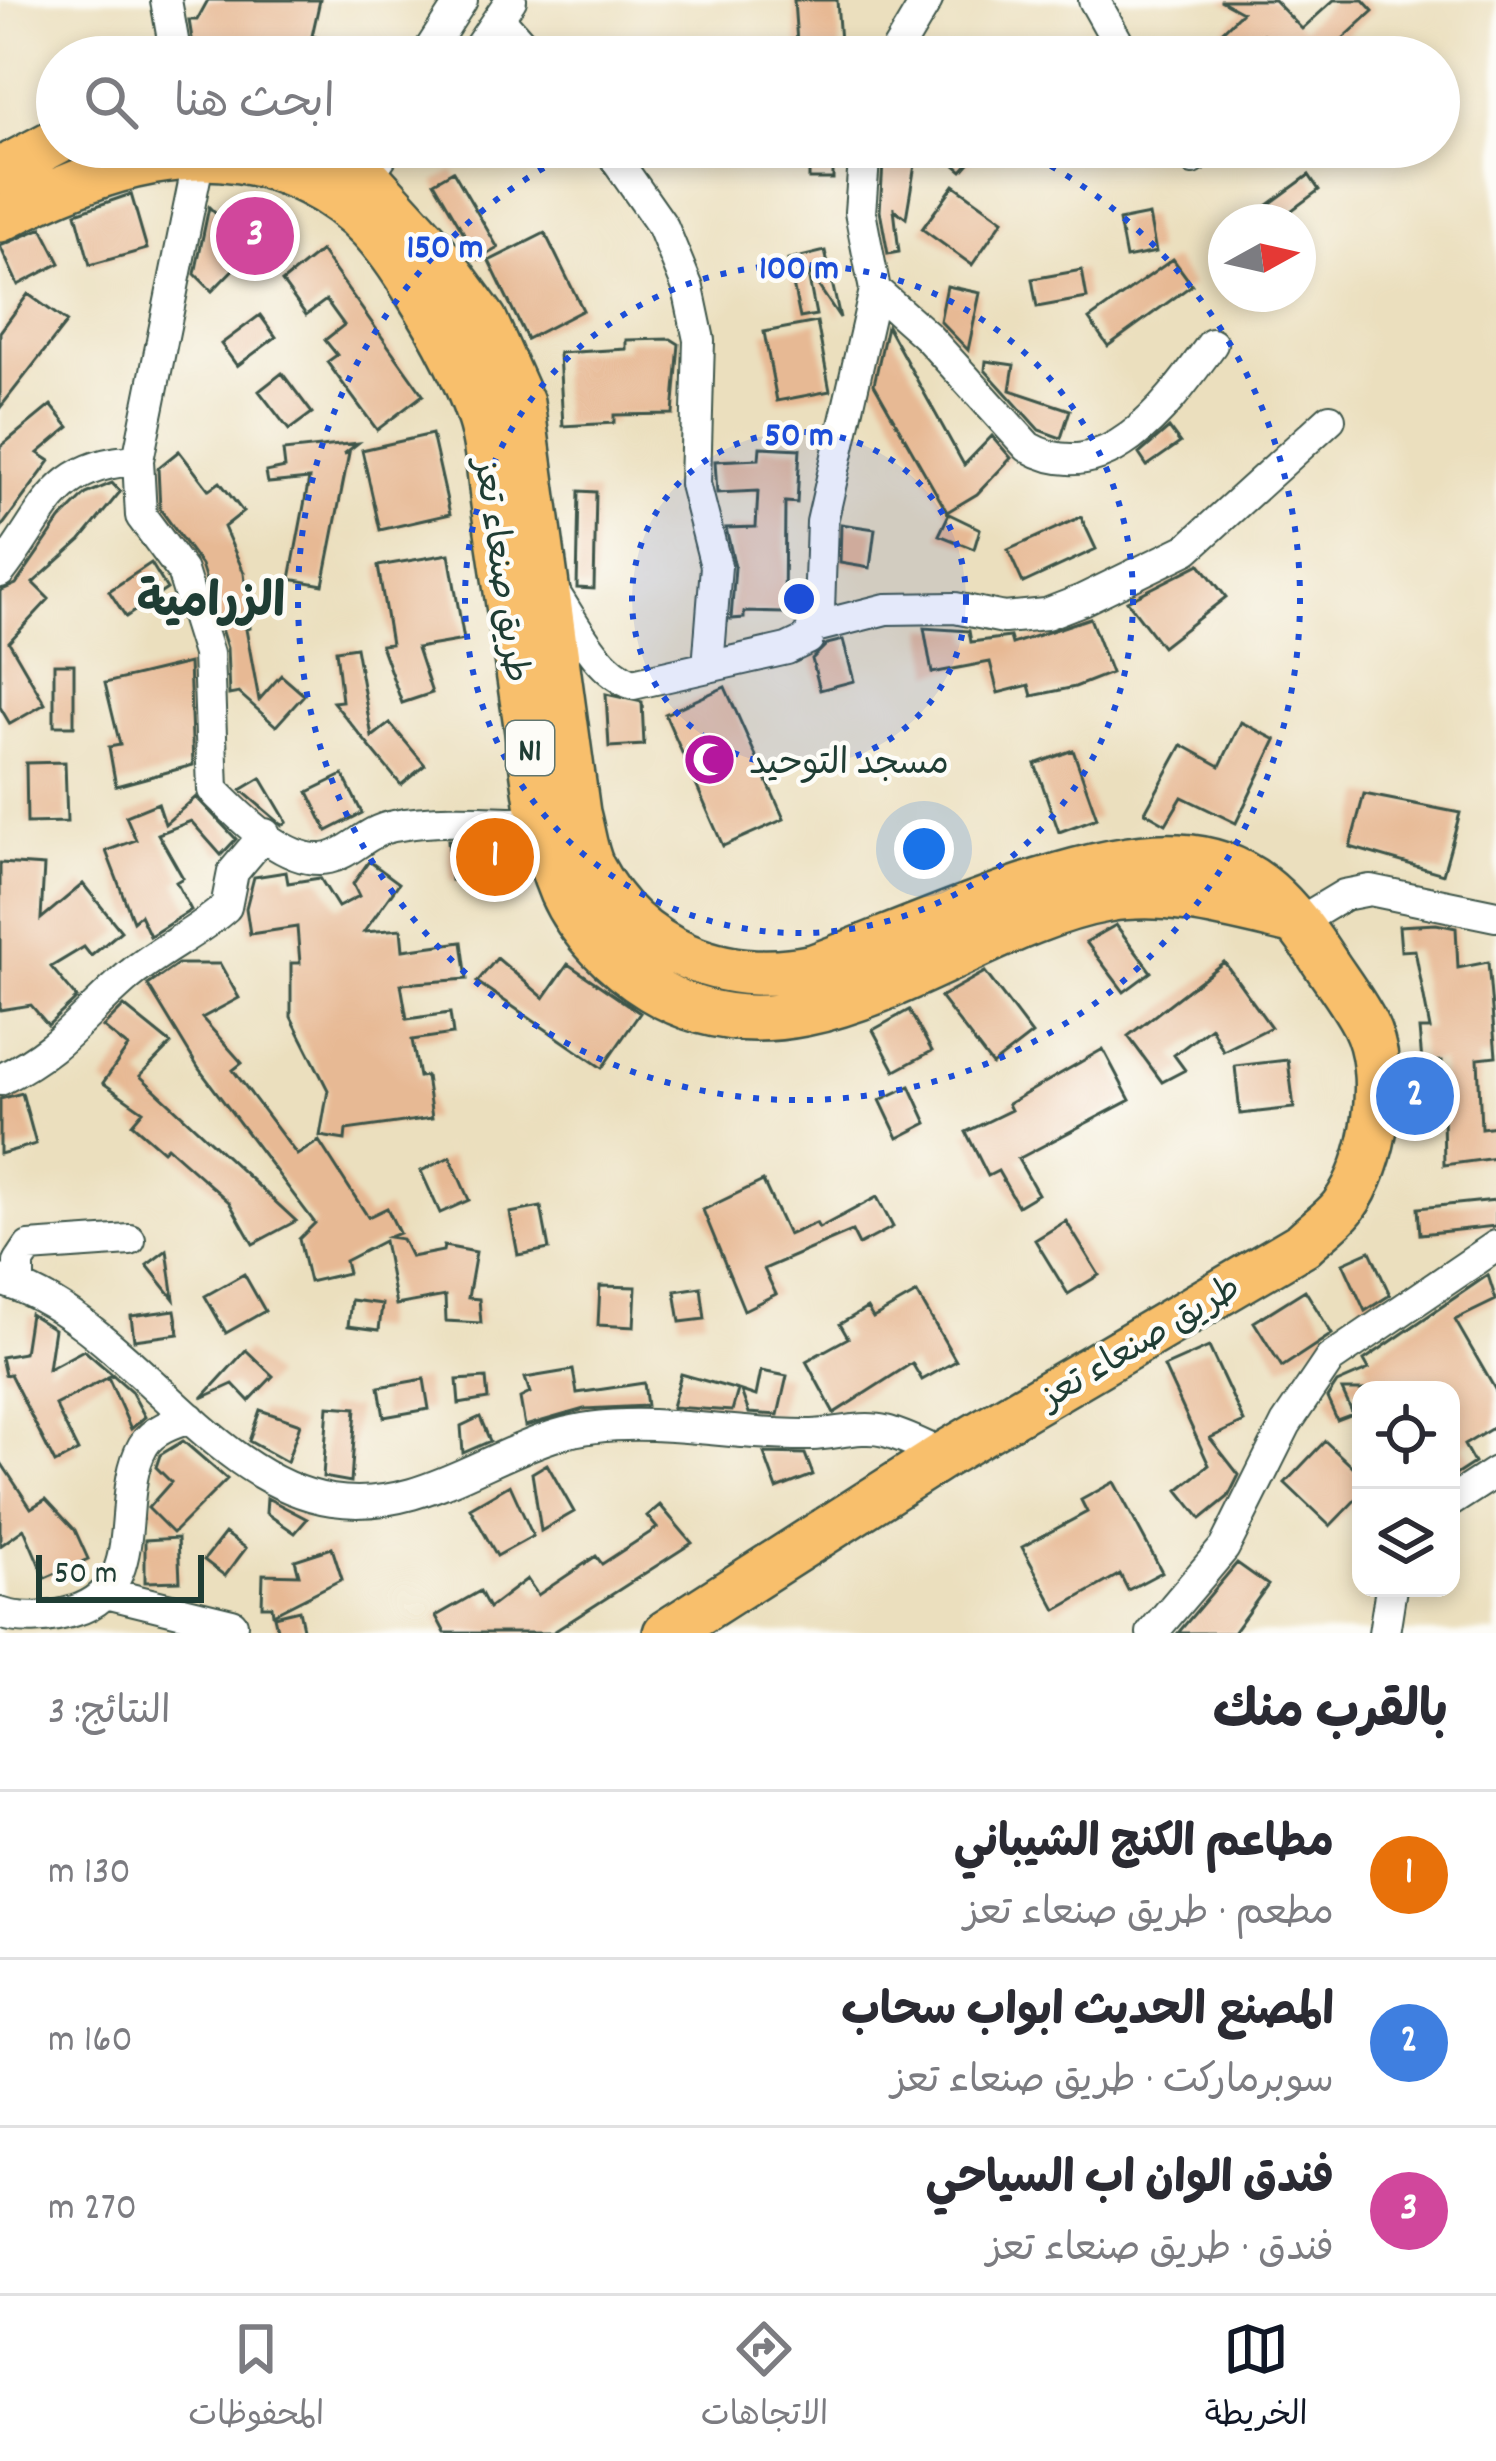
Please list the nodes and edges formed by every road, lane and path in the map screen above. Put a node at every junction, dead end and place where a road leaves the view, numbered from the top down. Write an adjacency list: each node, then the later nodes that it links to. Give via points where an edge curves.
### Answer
1 (166, 0): 6 (street)
2 (462, 0): 7 (street)
3 (927, 0): 10 (street)
4 (1094, 0): 11 (street)
5 (505, 9): 8 (street); 9 (street)
6 (172, 36)
7 (438, 36)
8 (486, 36)
9 (521, 36)
10 (906, 36)
11 (1114, 36)
12 (36, 152): 21 (highway)
13 (115, 168): 22 (highway, طريق صنعاء تعز / N1)
14 (197, 168): 26 (street)
15 (275, 168): 16 (highway, طريق صنعاء تعز / N1)
16 (338, 168)
17 (377, 168): 31 (highway, طريق صنعاء تعز / N1, via 402,267 448,341 482,422)
18 (379, 168): 28 (highway, طريق صنعاء تعز / N1, via 484,320 521,403)
19 (622, 168): 30 (street, via 663,227 699,340 695,484 716,566)
20 (863, 168): 23 (street, via 860,212)
21 (0, 172)
22 (0, 219)
23 (875, 290): 24 (street, via 1028,447 1049,459 1105,453 1129,440 1169,403); 29 (street, via 822,522)
24 (1212, 344)
25 (1330, 419): 29 (street, via 1187,549 1082,600 1004,618 955,608 886,609)
26 (137, 460): 27 (street, via 85,467 35,516); 32 (street, via 141,516 182,571 208,654 213,790)
27 (0, 572)
28 (546, 581): 30 (street, via 618,679 651,683); 34 (highway, طريق صنعاء تعز / N1, via 591,866 628,917 668,950 734,973 775,975 1099,863 1178,856 1243,869)
29 (815, 627): 30 (street, via 787,649)
30 (708, 667)
31 (541, 823): 32 (street, via 392,826 331,858 290,851); 34 (highway, طريق صنعاء تعز / N1, via 563,895 623,970 687,1006 736,1017 830,1007 1106,899 1168,896)
32 (266, 834): 35 (street, via 233,872 226,907 134,971 43,1058)
33 (1496, 916): 34 (street, via 1370,890 1344,895)
34 (1299, 922): 40 (highway, طريق صنعاء تعز / N1, via 1366,1027 1376,1072 1365,1159 1343,1207 1303,1244)
35 (0, 1080)
36 (130, 1240): 38 (street, via 29,1247)
37 (1496, 1246): 48 (street, via 1330,1359 1286,1424 1224,1549)
38 (9, 1283): 39 (street, via 92,1327)
39 (190, 1418): 40 (street, via 265,1472 324,1499 368,1505 558,1435 618,1425 812,1435 881,1429); 43 (street, via 143,1445 122,1565)
40 (944, 1455): 47 (highway, طريق صنعاء تعز / N1)
41 (1496, 1472): 42 (street)
42 (1460, 1495)
43 (106, 1593): 45 (street, via 57,1617); 46 (street)
44 (1390, 1597): 49 (street)
45 (0, 1613)
46 (232, 1624)
47 (666, 1633)
48 (1152, 1633)
49 (1384, 1633)

